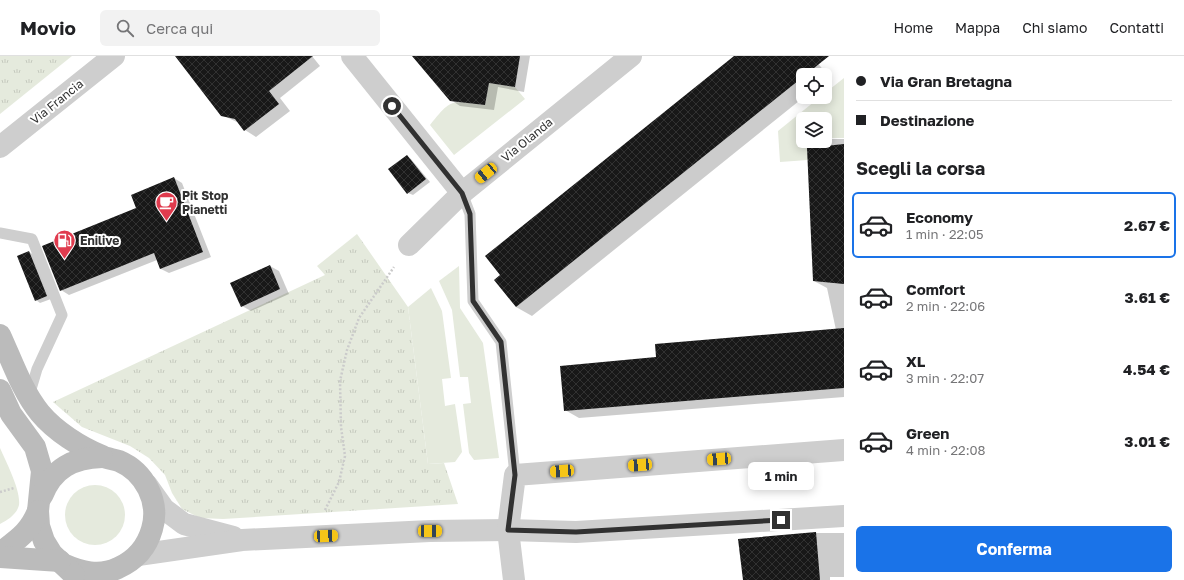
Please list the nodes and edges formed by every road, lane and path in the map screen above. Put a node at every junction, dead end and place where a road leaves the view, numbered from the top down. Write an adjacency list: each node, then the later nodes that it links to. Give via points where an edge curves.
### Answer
1 (114, 56): 4 (street, Via Francia)
2 (352, 56): 5 (street)
3 (631, 56): 5 (street, Via Olanda)
4 (0, 147)
5 (462, 193): 7 (street, Via Olanda); 13 (lane, via 470,214 473,301 501,342)
6 (0, 233): 10 (lane, via 32,239 62,315 37,369)
7 (408, 245): 20 (path, via 359,318 347,350 340,381 341,427 345,456 340,482)
8 (0, 335): 10 (main road)
9 (0, 390): 17 (main road, via 12,414 35,447 42,471)
10 (29, 397): 12 (main road, via 41,414 67,437)
11 (844, 450): 13 (street)
12 (102, 457): 14 (main road, via 120,461 135,471); 17 (main road, via 85,457 56,472 46,485)
13 (515, 475): 19 (street)
14 (146, 485): 21 (street, via 164,509 184,524); 25 (main road, via 153,503 154,522 149,540)
15 (16, 488): 16 (path)
16 (0, 492)
17 (39, 506): 22 (main road, via 32,525 24,536); 24 (main road, via 39,526 44,541 52,554)
18 (844, 516): 19 (street, via 576,532)
19 (508, 530): 20 (street); 27 (street)
20 (311, 536): 21 (street)
21 (242, 540): 25 (street)
22 (0, 553)
23 (0, 558): 24 (main road)
24 (62, 562): 25 (main road, via 79,571 96,574); 26 (main road)
25 (129, 566)
26 (78, 580)
27 (514, 580)

